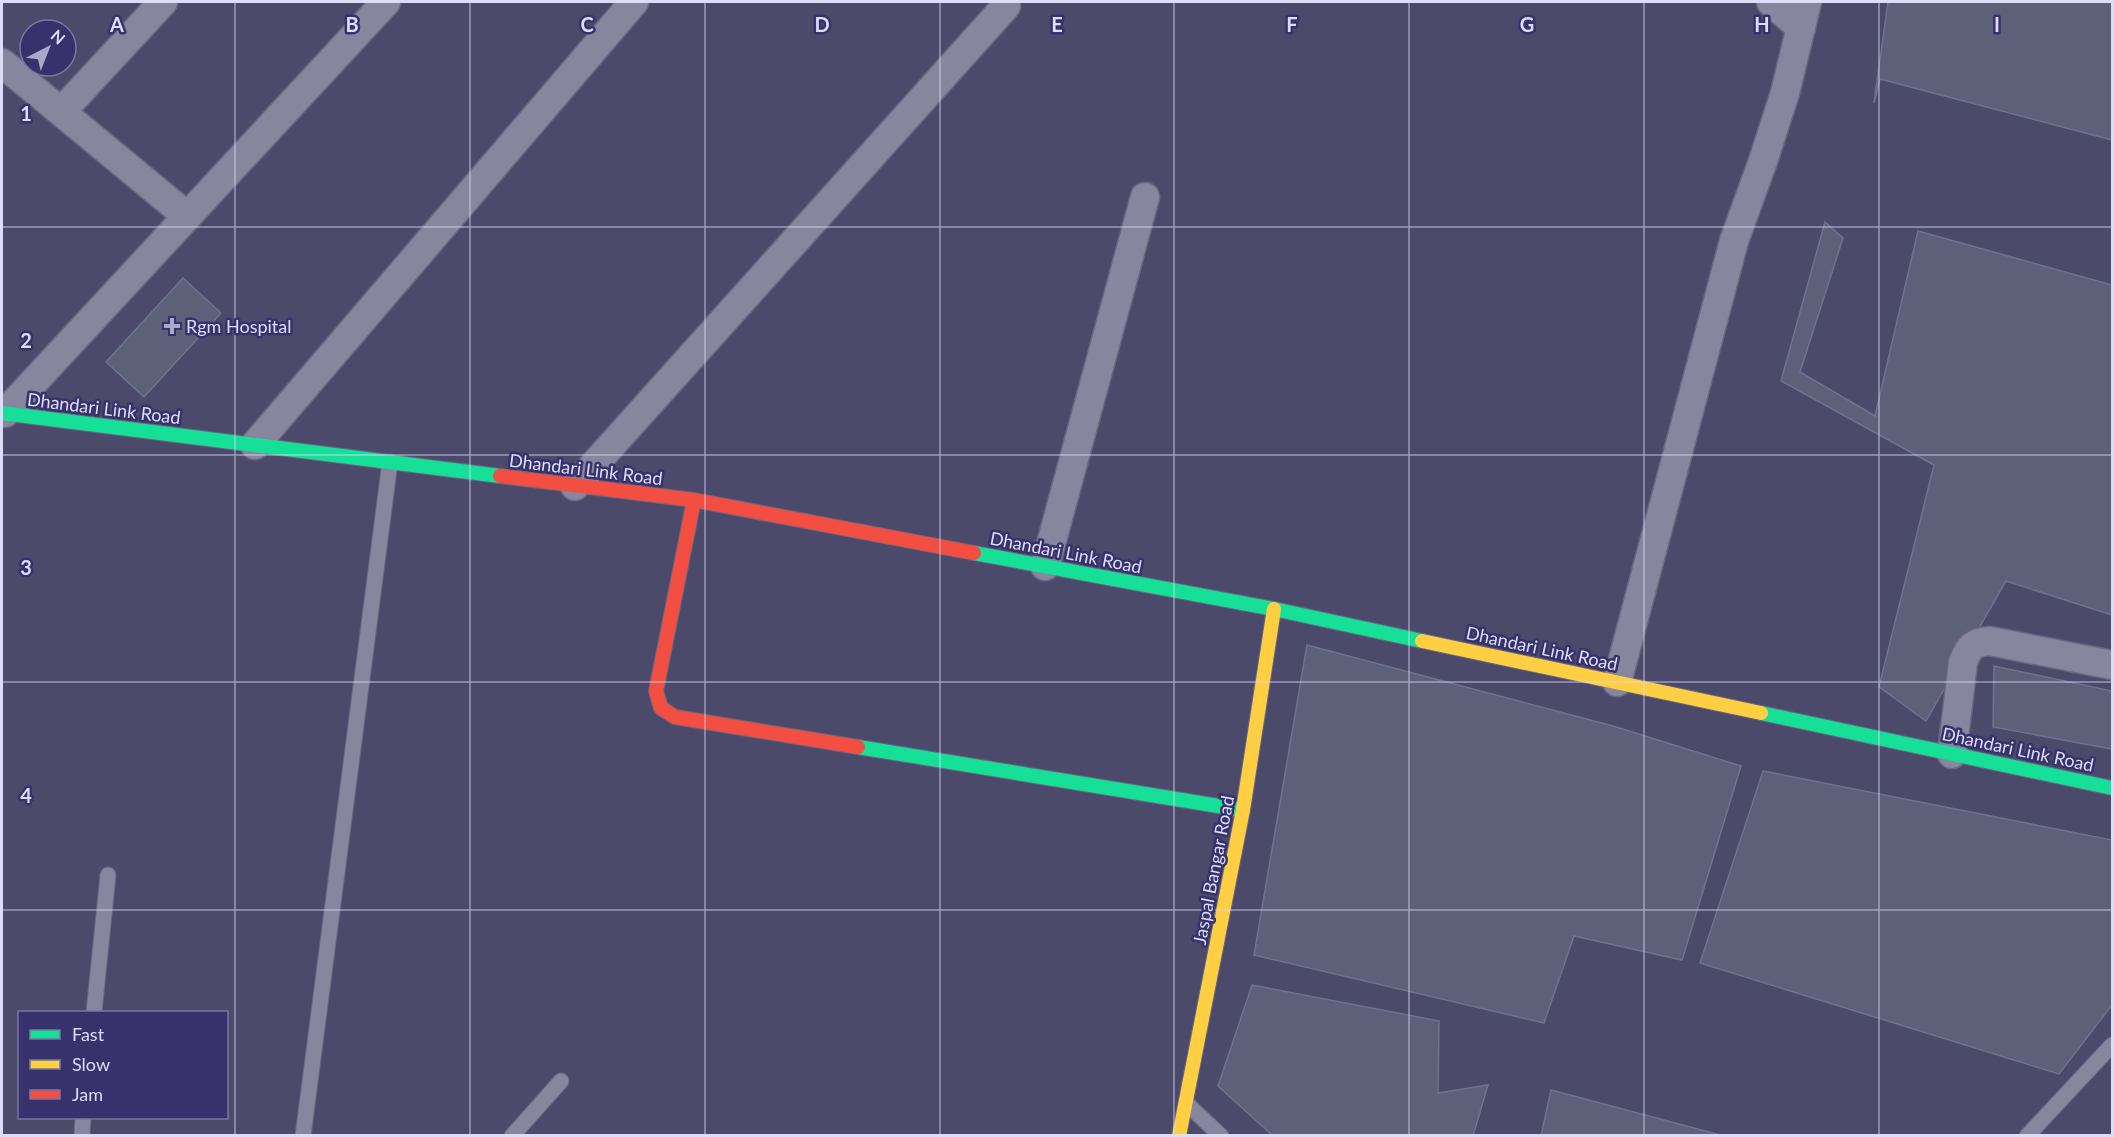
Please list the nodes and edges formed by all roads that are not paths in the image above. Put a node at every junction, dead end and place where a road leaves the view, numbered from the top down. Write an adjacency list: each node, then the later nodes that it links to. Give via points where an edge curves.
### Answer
1 (163, 2): 8 (street)
2 (386, 2): 10 (street)
3 (634, 2): 12 (street)
4 (1771, 2): 6 (street)
5 (1006, 6): 14 (street)
6 (1804, 15): 19 (street, via 1785,93 1734,241)
7 (2, 63): 8 (street)
8 (61, 112): 10 (street)
9 (1145, 197): 16 (street)
10 (187, 216): 11 (street)
11 (3, 413): 12 (street, Dhandari Link Road)
12 (255, 445): 13 (street, Dhandari Link Road)
13 (390, 462): 14 (street, Dhandari Link Road); 30 (lane)
14 (576, 486): 15 (street, Dhandari Link Road)
15 (694, 500): 16 (street, Dhandari Link Road); 22 (street, via 656,691 657,703 663,711 675,717)
16 (1045, 566): 17 (street, Dhandari Link Road)
17 (1274, 609): 19 (street, Dhandari Link Road); 22 (street, Jaspal Bangar Road)
18 (2112, 666): 20 (street, via 1990,641 1976,642 1968,648 1963,662)
19 (1617, 682): 20 (street, Dhandari Link Road)
20 (1952, 754): 21 (street, Dhandari Link Road)
21 (2112, 788)
22 (1243, 810): 27 (street, Jaspal Bangar Road)
23 (108, 875): 24 (lane)
24 (94, 1011)
25 (2112, 1045): 34 (lane)
26 (561, 1081): 31 (lane)
27 (1186, 1102): 32 (street, Jaspal Bangar Road); 33 (lane)
28 (83, 1119): 29 (lane)
29 (82, 1136)
30 (303, 1136)
31 (512, 1136)
32 (1179, 1136)
33 (1221, 1136)
34 (2027, 1136)

